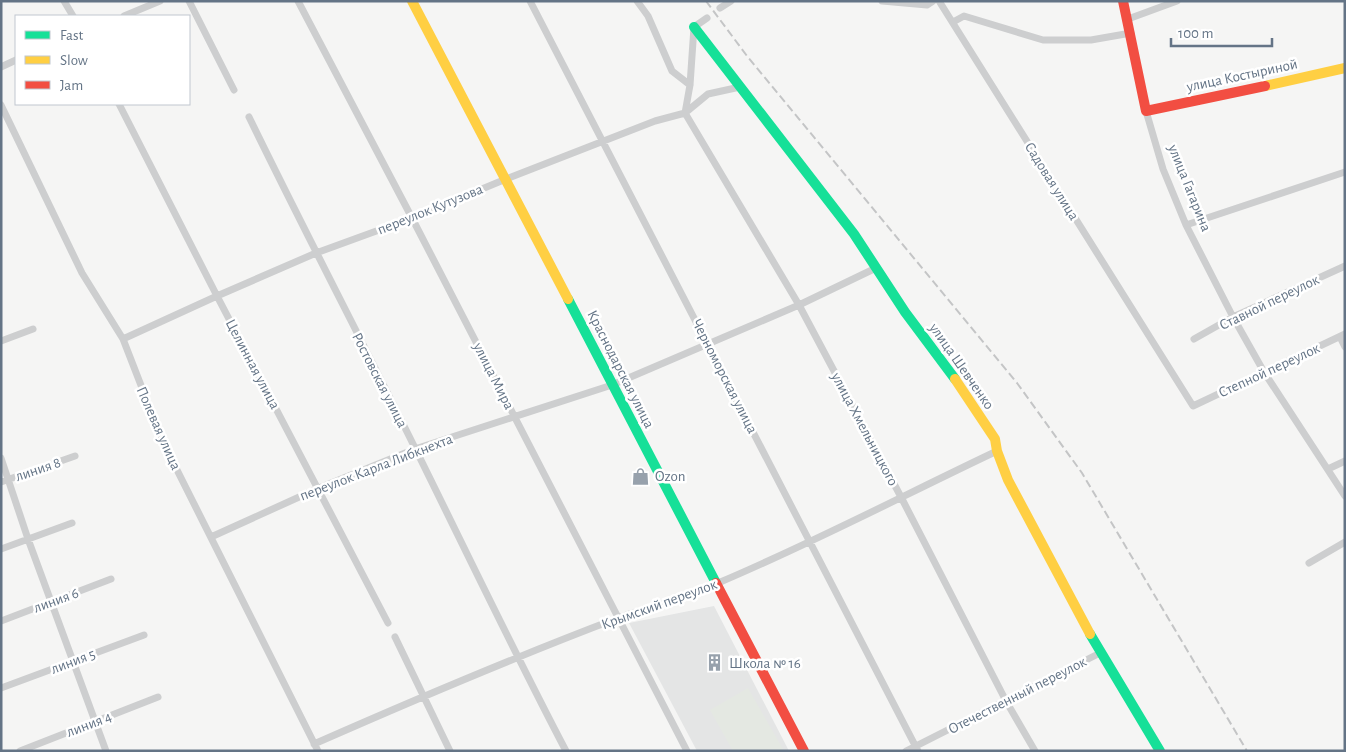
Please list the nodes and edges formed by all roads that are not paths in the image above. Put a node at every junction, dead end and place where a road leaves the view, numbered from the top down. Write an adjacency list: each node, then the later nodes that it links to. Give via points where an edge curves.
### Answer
1 (64, 1): 15 (street)
2 (160, 1): 16 (street)
3 (189, 1): 27 (street)
4 (298, 1): 36 (street, улица Мира)
5 (412, 1): 35 (street, Краснодарская улица)
6 (530, 1): 33 (street, Черноморская улица)
7 (638, 1): 25 (street, via 648,16 672,72)
8 (731, 1): 14 (street)
9 (882, 1): 10 (street, via 927,5)
10 (933, 1)
11 (939, 1): 19 (street, Садовая улица)
12 (1123, 1): 18 (street, улица Гагарина)
13 (1177, 1): 18 (street)
14 (720, 8)
15 (72, 15)
16 (126, 15)
17 (707, 18): 20 (street)
18 (1128, 19): 21 (street, улица Гагарина)
19 (953, 22): 21 (street, via 964,16 1043,40 1091,40); 53 (street, Садовая улица)
20 (694, 26): 25 (street); 26 (street, улица Шевченко)
21 (1131, 33): 30 (street, улица Гагарина)
22 (15, 60): 23 (street)
23 (2, 66)
24 (1345, 68): 30 (street, улица Костыриной)
25 (690, 85): 31 (street)
26 (740, 87): 31 (street, переулок Кутузова, via 708,94); 40 (street, улица Шевченко, via 854,234)
27 (234, 90)
28 (1, 105): 46 (street, Полевая улица, via 82,273)
29 (120, 105): 41 (street, Целинная улица)
30 (1146, 110): 37 (street, улица Гагарина, via 1163,169)
31 (685, 113): 33 (street, переулок Кутузова); 42 (street, улица Хмельницкого)
32 (249, 117): 38 (street, Ростовская улица)
33 (604, 141): 35 (street, переулок Кутузова); 49 (street, Черноморская улица)
34 (1345, 172): 37 (street)
35 (506, 179): 36 (street, переулок Кутузова); 52 (street, Краснодарская улица)
36 (412, 218): 38 (street, переулок Кутузова); 54 (street, улица Мира)
37 (1186, 225): 43 (street, улица Гагарина)
38 (316, 253): 41 (street, переулок Кутузова); 55 (street, Ростовская улица)
39 (1345, 266): 43 (street, Ставной переулок)
40 (876, 268): 42 (street, переулок Карла Либкнехта); 56 (street, улица Шевченко, via 950,371 995,439)
41 (217, 296): 46 (street, переулок Кутузова); 63 (street, Целинная улица)
42 (799, 305): 49 (street, переулок Карла Либкнехта); 65 (street, улица Хмельницкого)
43 (1233, 317): 47 (street, Ставной переулок); 51 (street, улица Гагарина)
44 (33, 329): 48 (street)
45 (1342, 336): 50 (street); 51 (street, Степной переулок)
46 (122, 339): 67 (street, Полевая улица, via 163,442)
47 (1194, 339)
48 (1, 341)
49 (708, 345): 52 (street, переулок Карла Либкнехта); 69 (street, Черноморская улица)
50 (1345, 347)
51 (1264, 372): 53 (street, Степной переулок); 60 (street, улица Гагарина)
52 (612, 385): 54 (street, переулок Карла Либкнехта); 74 (street, Краснодарская улица)
53 (1193, 406)
54 (515, 417): 55 (street, переулок Карла Либкнехта); 76 (street, улица Мира)
55 (415, 449): 63 (street, переулок Карла Либкнехта); 82 (street, Ростовская улица)
56 (997, 450): 65 (street, Крымский переулок); 81 (street, улица Шевченко, via 1008,480)
57 (75, 456): 61 (street, линия 8)
58 (1, 458): 61 (street)
59 (1345, 462): 60 (street)
60 (1328, 469): 64 (street, улица Гагарина)
61 (10, 479): 62 (street, линия 8); 68 (street)
62 (1, 482)
63 (319, 488): 67 (street, переулок Карла Либкнехта); 78 (street, Целинная улица)
64 (1345, 496)
65 (901, 497): 69 (street, Крымский переулок); 87 (street, улица Хмельницкого)
66 (72, 523): 68 (street)
67 (211, 537): 89 (street, Полевая улица)
68 (28, 539): 71 (street); 75 (street)
69 (811, 542): 74 (street, Крымский переулок); 90 (street, Черноморская улица)
70 (1345, 542): 72 (street)
71 (1, 549)
72 (1309, 564)
73 (111, 580): 75 (street, линия 6)
74 (716, 584): 76 (street, Крымский переулок); 97 (street, Краснодарская улица)
75 (51, 602): 77 (street, линия 6); 83 (street)
76 (618, 618): 82 (street, Крымский переулок); 96 (street, улица Мира)
77 (1, 620)
78 (388, 623)
79 (144, 635): 83 (street, линия 5)
80 (395, 637): 85 (street)
81 (1100, 653): 87 (street, Отечественный переулок); 100 (street, улица Шевченко)
82 (518, 658): 85 (street, Крымский переулок); 95 (street, Ростовская улица)
83 (73, 660): 84 (street, линия 5); 88 (street)
84 (1, 688)
85 (424, 696): 89 (street, Крымский переулок); 94 (street)
86 (158, 697): 88 (street, линия 4)
87 (1006, 701): 90 (street, Отечественный переулок); 99 (street, улица Хмельницкого)
88 (96, 722): 91 (street, линия 4); 92 (street)
89 (314, 744): 93 (street, Полевая улица)
90 (917, 749): 98 (street, Отечественный переулок)
91 (20, 751)
92 (106, 751)
93 (318, 751)
94 (450, 751)
95 (566, 751)
96 (687, 751)
97 (804, 751)
98 (906, 751)
99 (1036, 751)
100 (1160, 751)

